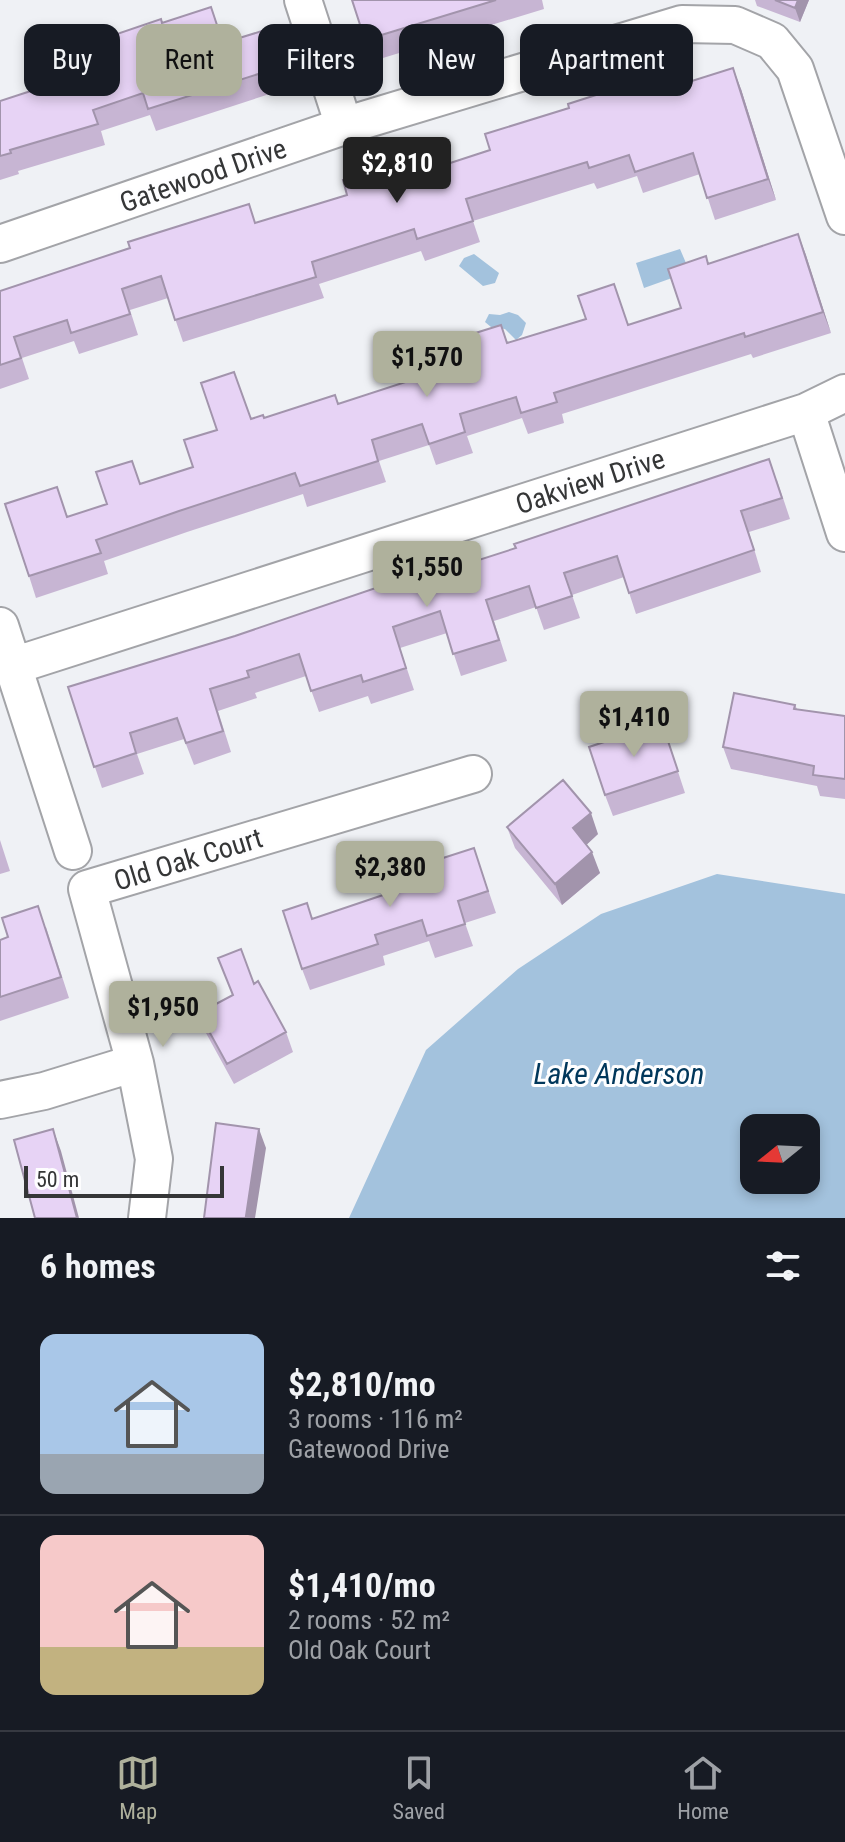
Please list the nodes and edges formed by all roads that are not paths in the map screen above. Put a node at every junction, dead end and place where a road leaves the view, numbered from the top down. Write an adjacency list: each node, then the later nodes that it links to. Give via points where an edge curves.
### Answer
1 (303, 0): 2 (street)
2 (344, 126): 3 (street, Gatewood Drive, via 682,24 735,25 772,41 795,69); 4 (street, Gatewood Drive)
3 (845, 216)
4 (0, 244)
5 (845, 393): 6 (street, Oakview Drive)
6 (806, 412): 7 (street); 9 (street, Oakview Drive)
7 (845, 533)
8 (0, 626): 9 (street)
9 (13, 666): 11 (street)
10 (473, 774): 12 (street, Old Oak Court, via 87,889)
11 (73, 851)
12 (135, 1063): 13 (street); 14 (street, via 154,1159)
13 (0, 1100)
14 (147, 1218)

